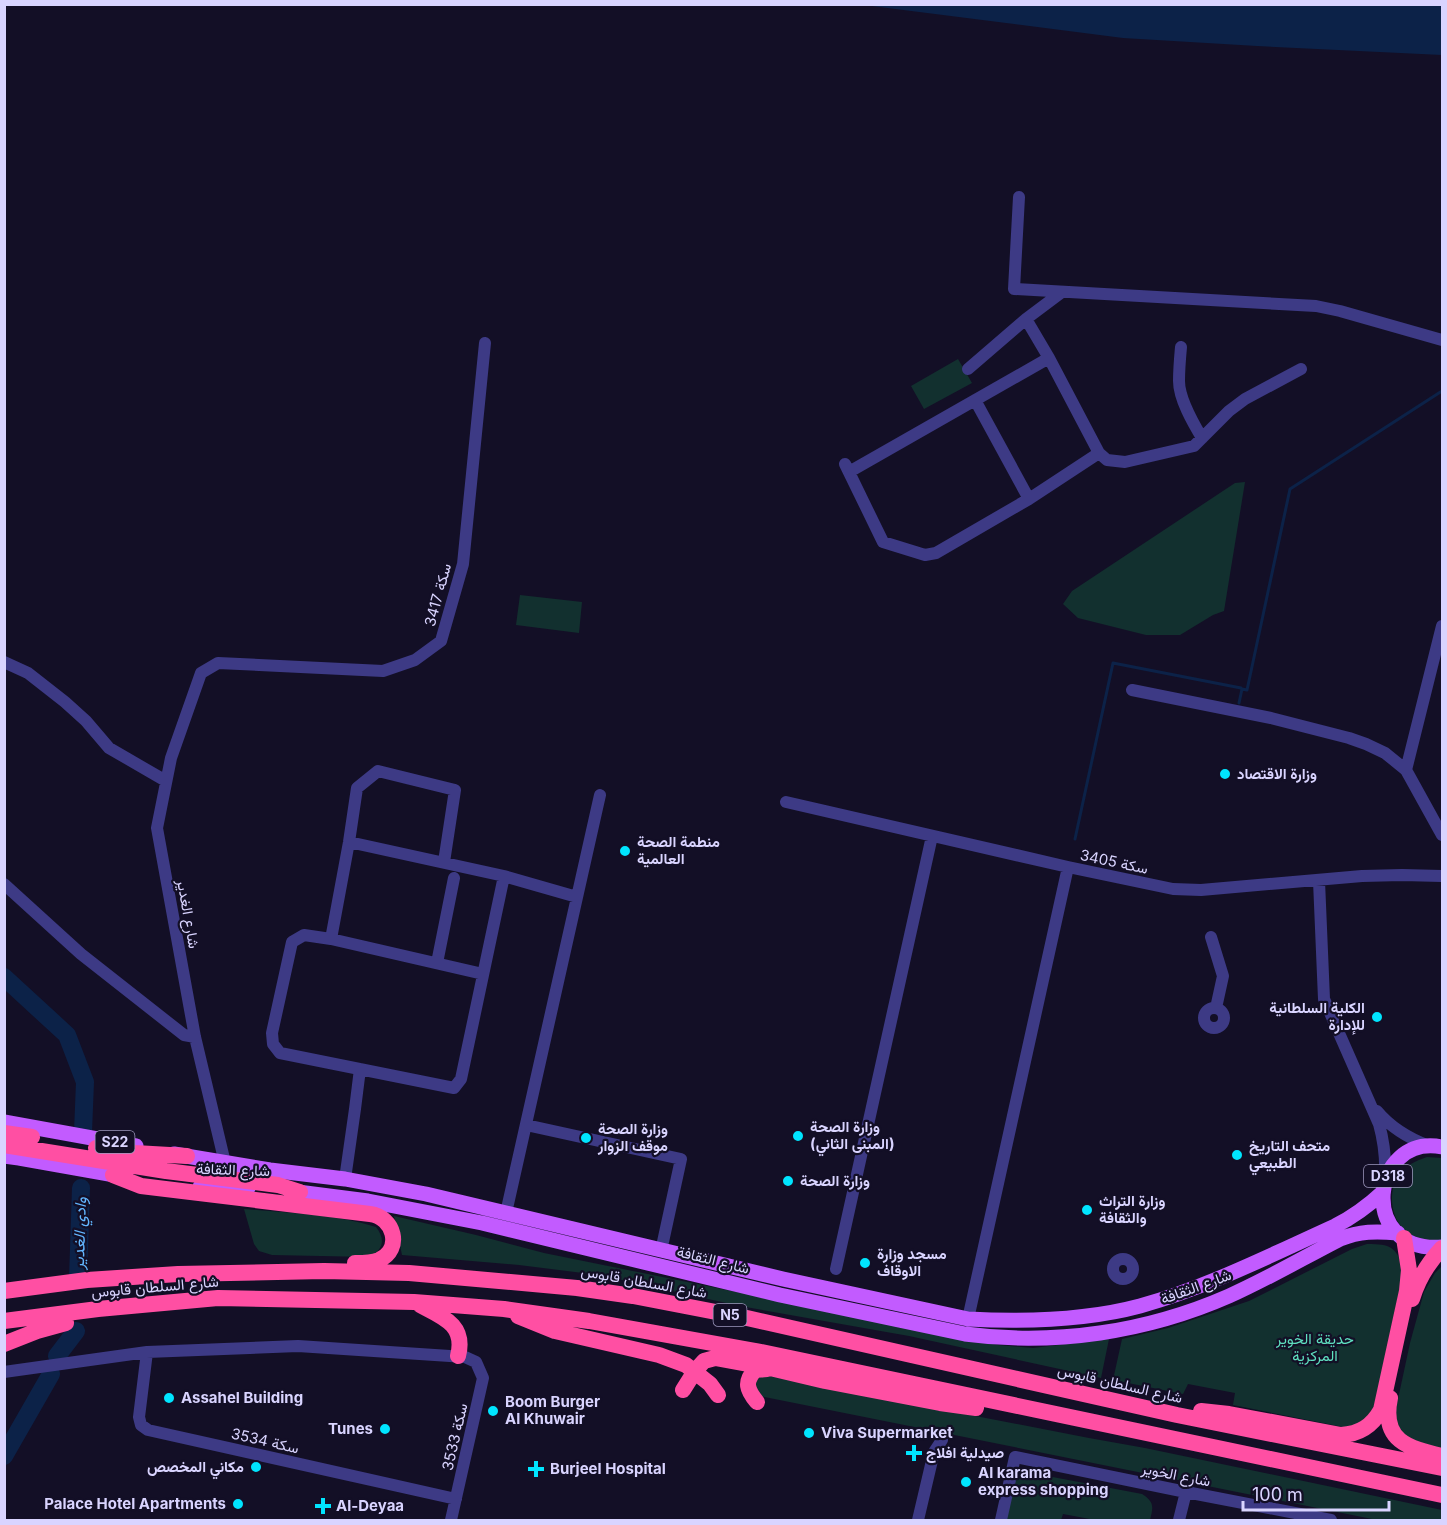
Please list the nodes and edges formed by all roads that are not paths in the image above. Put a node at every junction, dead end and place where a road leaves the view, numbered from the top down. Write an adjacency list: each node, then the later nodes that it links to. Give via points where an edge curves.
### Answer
1 (1019, 197): 2 (street, via 1014,289)
2 (1062, 292): 3 (street); 4 (street, via 1316,306)
3 (1026, 319): 7 (street); 8 (street)
4 (1443, 340)
5 (485, 343): 16 (street, سكة 3417, via 463,564 441,642 414,660 383,671 218,663)
6 (1181, 347): 11 (street, via 1180,392)
7 (1049, 358): 10 (street); 12 (street)
8 (968, 369)
9 (1301, 369): 11 (street, via 1245,399)
10 (975, 400): 13 (street); 13 (street, via 847,468 882,542 925,555 936,553)
11 (1202, 438): 12 (street, via 1194,446 1125,462 1107,460)
12 (1099, 453): 13 (street)
13 (1029, 499)
14 (1443, 627): 18 (street)
15 (4, 662): 19 (street, via 28,673 65,702 109,748)
16 (201, 673): 19 (street, شارع الغدير)
17 (1132, 690): 18 (street, via 1349,738 1385,753)
18 (1406, 770): 22 (street)
19 (166, 781): 38 (street, شارع الغدير, via 157,828)
20 (600, 795): 32 (street)
21 (786, 802): 23 (street, سكة 3405)
22 (1443, 835)
23 (932, 836): 26 (street, سكة 3405); 60 (street)
24 (349, 842): 25 (street); 25 (street, via 357,788 378,771 455,790); 34 (street)
25 (444, 862): 27 (street)
26 (1068, 867): 30 (street, سكة 3405, via 1173,889); 67 (street)
27 (504, 876): 32 (street); 36 (street)
28 (1443, 876): 30 (street, سكة 3405)
29 (454, 878): 35 (street)
30 (1319, 880): 40 (street, via 1324,999)
31 (4, 884): 38 (street, via 90,961 184,1035)
32 (577, 897): 42 (street)
33 (1211, 937): 37 (street, via 1222,976)
34 (331, 939): 35 (street); 39 (street, via 304,935 292,942 273,1044 280,1053)
35 (437, 963): 36 (street)
36 (483, 974): 39 (street, via 461,1079 454,1088)
37 (1216, 1008)
38 (195, 1037): 49 (street, شارع الغدير)
39 (360, 1069): 53 (street)
40 (1372, 1105): 45 (street, via 1404,1135); 54 (street, via 1384,1143)
41 (4, 1122): 47 (main road, S22)
42 (526, 1125): 56 (street); 59 (street, via 681,1159)
43 (4, 1133): 47 (highway, via 135,1154)
44 (4, 1145): 51 (highway)
45 (1438, 1146): 54 (main road, D318, via 1405,1155 1390,1171)
46 (4, 1156): 50 (main road, شارع الثقافة)
47 (188, 1156): 49 (main road, S22)
48 (4, 1163): 50 (main road)
49 (225, 1163): 51 (highway, via 223,1170 216,1173 180,1168); 53 (main road, شارع الثقافة)
50 (56, 1165): 52 (main road, شارع الثقافة)
51 (166, 1171): 55 (highway, via 278,1185)
52 (113, 1175): 55 (main road, شارع الثقافة, via 199,1187); 61 (highway, via 141,1186 375,1215 388,1223 393,1233 392,1244 383,1258 338,1265)
53 (345, 1179): 56 (main road, شارع الثقافة)
54 (1384, 1187): 57 (main road, D318, via 1386,1215); 67 (main road, شارع الثقافة, via 1355,1215 1335,1226 1197,1288 1119,1311 1025,1321)
55 (300, 1192): 66 (main road, شارع الثقافة, via 406,1207 482,1223)
56 (506, 1213): 59 (main road, شارع الثقافة)
57 (1401, 1236): 58 (main road, شارع الثقافة, via 1423,1246); 69 (main road, شارع الثقافة, via 1378,1231 1354,1233 1231,1295 1119,1331); 79 (highway, via 1408,1259 1407,1291 1382,1410 1370,1426 1341,1435 1216,1412)
58 (1443, 1247): 82 (highway, via 1415,1290 1388,1411 1392,1429 1404,1444)
59 (661, 1251): 67 (main road, شارع الثقافة)
60 (836, 1269)
61 (324, 1272): 62 (highway, شارع السلطان قابوس / N5, via 178,1274); 79 (highway, شارع السلطان قابوس / N5, via 409,1273 633,1296)
62 (4, 1291)
63 (414, 1302): 64 (highway, شارع السلطان قابوس / N5); 65 (highway, شارع السلطان قابوس / N5, via 218,1298); 72 (highway, via 455,1328 460,1341)
64 (504, 1309): 74 (highway, via 540,1326 659,1355); 80 (highway, شارع السلطان قابوس / N5, via 756,1352)
65 (98, 1310): 68 (highway, شارع السلطان قابوس / N5); 70 (highway)
66 (857, 1311): 67 (main road, via 959,1327); 69 (main road, شارع الثقافة, via 965,1334)
67 (968, 1319): 69 (main road, via 977,1329)
68 (4, 1321)
69 (1018, 1339)
70 (4, 1344)
71 (147, 1352): 72 (street, via 298,1346); 75 (street); 86 (street, سكة 3534, via 139,1417 148,1430)
72 (458, 1356): 86 (street, سكة 3533, via 476,1362 483,1378)
73 (770, 1368): 74 (highway, via 715,1358 704,1361); 78 (highway, via 755,1370 747,1384); 80 (highway, via 940,1403)
74 (694, 1371): 76 (highway); 77 (highway)
75 (4, 1372)
76 (683, 1390)
77 (718, 1395)
78 (758, 1401)
79 (1177, 1415): 83 (highway, شارع السلطان قابوس / N5)
80 (1111, 1426): 85 (highway, شارع السلطان قابوس / N5)
81 (942, 1440): 89 (street, via 934,1452)
82 (1443, 1456)
83 (1443, 1468)
84 (1186, 1492): 87 (street, شارع الخوير); 90 (street, شارع الخوير, via 1015,1457); 91 (street)
85 (1443, 1495)
86 (456, 1499): 88 (street, سكة 3533)
87 (1292, 1516): 92 (street, شارع الخوير)
88 (451, 1521)
89 (918, 1521)
90 (1001, 1521)
91 (1179, 1521)
92 (1331, 1521)

